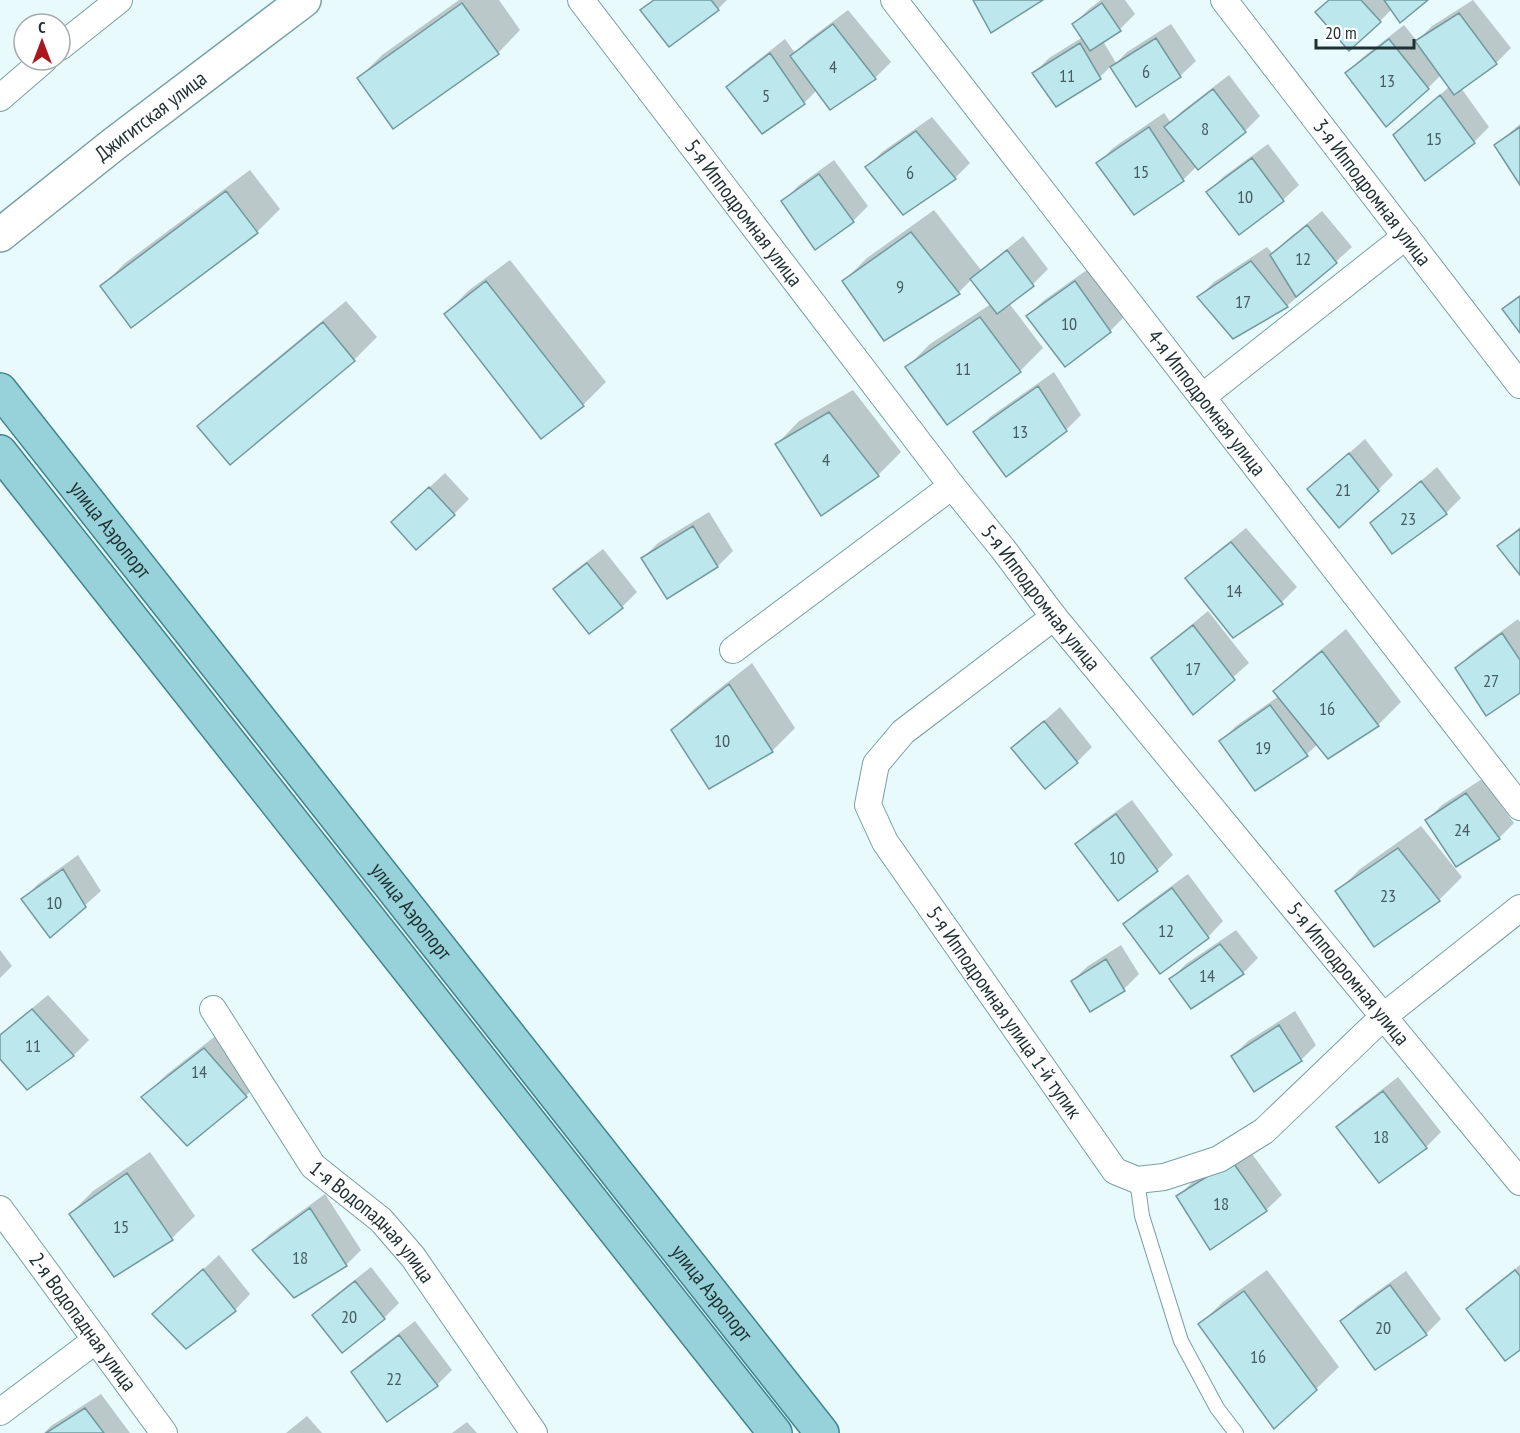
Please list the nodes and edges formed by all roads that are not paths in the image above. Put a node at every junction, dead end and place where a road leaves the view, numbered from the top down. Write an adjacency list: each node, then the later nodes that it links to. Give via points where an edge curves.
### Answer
1 (119, 0): 6 (street)
2 (304, 0): 9 (street, Джигитская улица)
3 (581, 0): 15 (street, 5-я Ипподромная улица)
4 (894, 0): 13 (street, 4-я Ипподромная улица)
5 (1224, 0): 10 (street, 3-я Ипподромная улица)
6 (72, 37)
7 (30, 72): 8 (street)
8 (0, 98)
9 (0, 236)
10 (1406, 236): 11 (street, 3-я Ипподромная улица); 13 (street)
11 (1520, 385)
12 (0, 390): 30 (main road, улица Аэропорт)
13 (1202, 397): 18 (street, 4-я Ипподромная улица)
14 (0, 452): 29 (main road, улица Аэропорт)
15 (952, 486): 16 (street, 5-я Ипподромная улица); 17 (street)
16 (1054, 617): 21 (street, 5-я Ипподромная улица); 22 (street, 5-я Ипподромная улица 1-й тупик, via 903,732 876,764 868,805 885,842 1115,1171)
17 (733, 650)
18 (1520, 807)
19 (1520, 908): 21 (street)
20 (213, 1009): 28 (street, 1-я Водопадная улица, via 313,1166 381,1220 413,1257)
21 (1384, 1016): 22 (street, via 1264,1131 1219,1159 1164,1177); 23 (street, 5-я Ипподромная улица)
22 (1137, 1180): 31 (lane, via 1142,1216 1181,1341 1217,1408)
23 (1520, 1182)
24 (0, 1209): 25 (street, 2-я Водопадная улица)
25 (96, 1340): 26 (street); 27 (street, 2-я Водопадная улица)
26 (0, 1412)
27 (164, 1433)
28 (534, 1433)
29 (776, 1433)
30 (822, 1433)
31 (1236, 1433)

